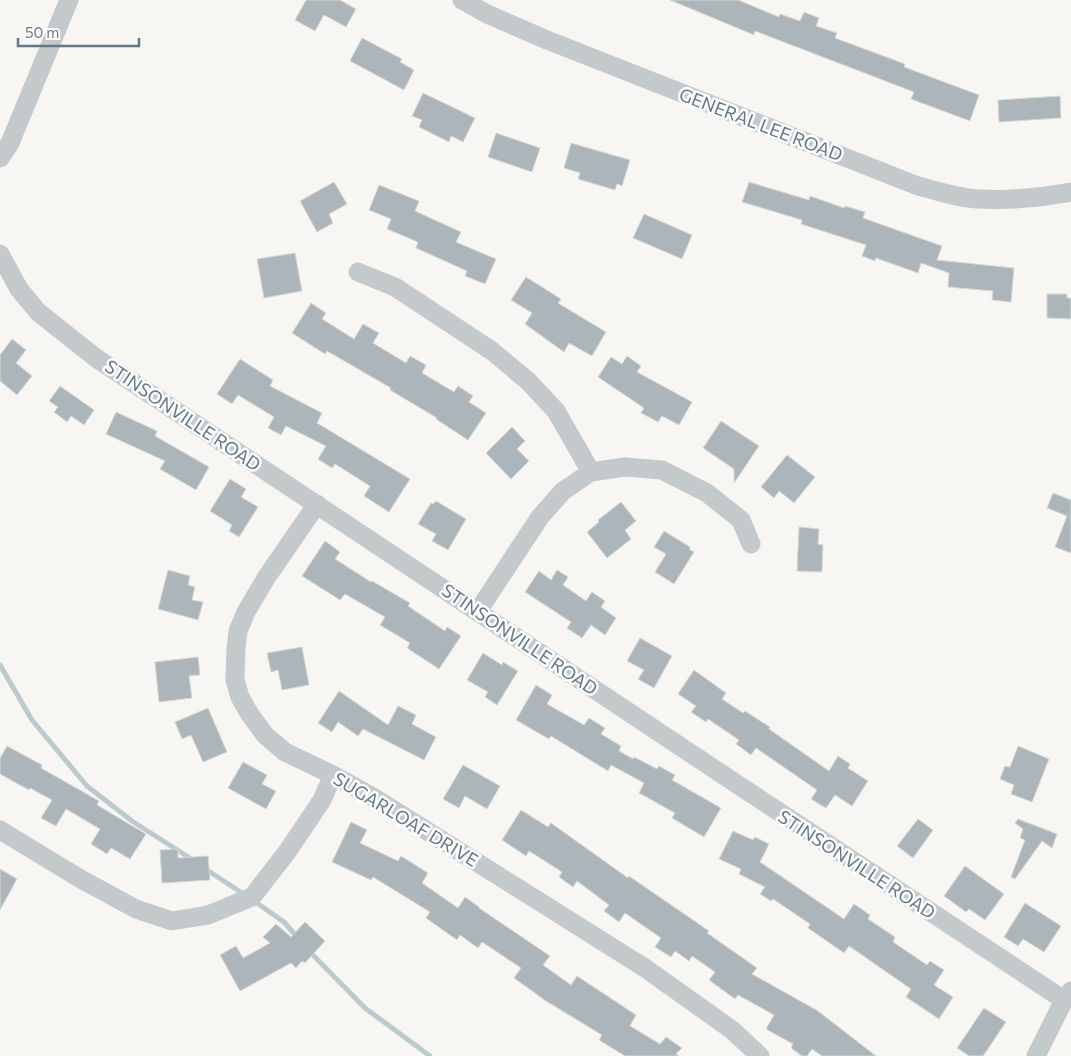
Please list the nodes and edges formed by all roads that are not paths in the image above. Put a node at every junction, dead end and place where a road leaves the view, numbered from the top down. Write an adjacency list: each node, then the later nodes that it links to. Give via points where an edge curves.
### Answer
1 (69, 0): 3 (street, via 10,143)
2 (462, 0): 4 (street, GENERAL LEE ROAD, via 547,40 918,186 981,200)
3 (0, 158)
4 (1071, 192)
5 (0, 254): 8 (street, STINSONVILLE ROAD, via 19,289 38,312 96,358)
6 (358, 272): 7 (street, via 395,286 492,351 528,381 556,411)
7 (590, 472): 9 (street, via 625,466 662,470 707,493 740,520); 10 (street, via 563,491 540,518)
8 (316, 504): 10 (street, STINSONVILLE ROAD); 11 (street, SUGARLOAF DRIVE, via 246,612 238,631 235,680 240,697 265,735 285,752)
9 (751, 544)
10 (478, 611): 13 (street, STINSONVILLE ROAD, via 770,807)
11 (333, 775): 12 (street, via 322,800 252,897 208,915 172,920 136,909); 14 (street, SUGARLOAF DRIVE, via 645,968 732,1030)
12 (0, 830)
13 (1068, 996): 15 (street)
14 (760, 1056)
15 (1036, 1056)

